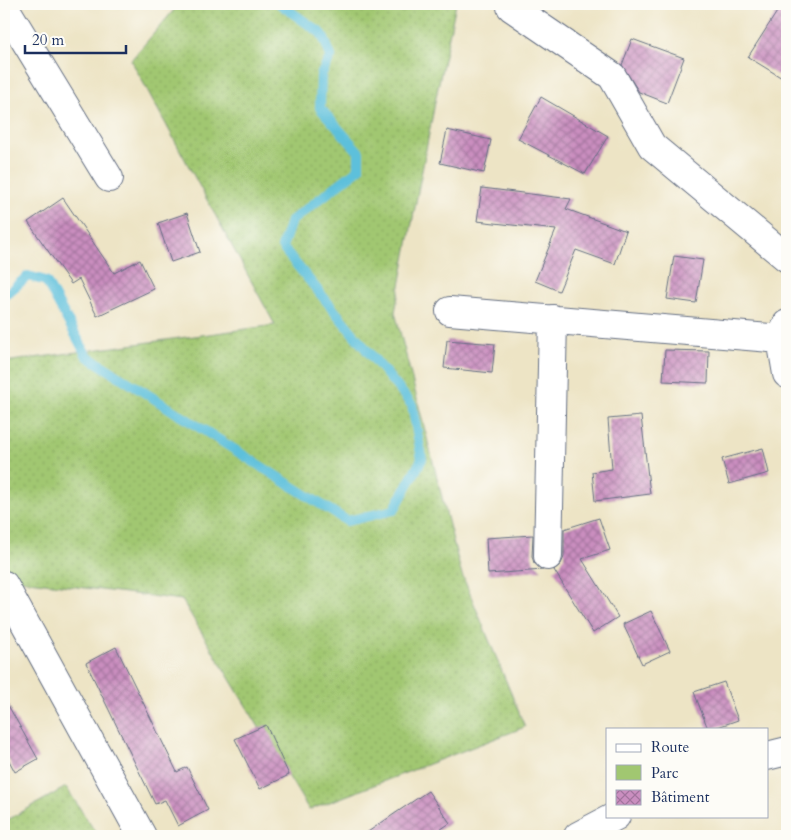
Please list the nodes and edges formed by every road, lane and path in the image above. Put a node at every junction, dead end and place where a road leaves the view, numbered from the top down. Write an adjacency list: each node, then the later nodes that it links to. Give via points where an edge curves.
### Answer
1 (512, 4): 4 (street, via 511,7 612,76 652,146)
2 (4, 6): 3 (street)
3 (109, 178)
4 (787, 258)
5 (450, 311): 6 (street)
6 (553, 319): 7 (street); 9 (street)
7 (784, 332): 8 (street)
8 (787, 374)
9 (548, 556)
10 (4, 585): 14 (street)
11 (787, 751): 12 (street)
12 (768, 756)
13 (612, 818): 15 (street)
14 (142, 836)
15 (578, 836)

